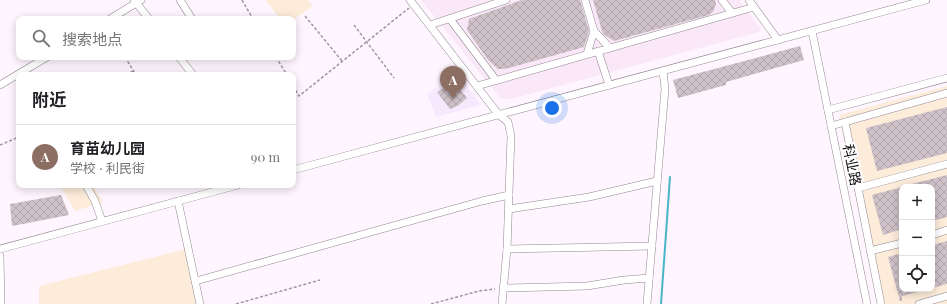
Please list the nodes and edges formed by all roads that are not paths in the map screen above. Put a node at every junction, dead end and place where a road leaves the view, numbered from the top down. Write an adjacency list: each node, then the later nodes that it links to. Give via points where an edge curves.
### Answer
1 (180, 0): 13 (street)
2 (506, 0): 14 (street)
3 (585, 0): 17 (street)
4 (722, 0): 10 (street)
5 (749, 0): 9 (street)
6 (926, 0): 16 (street)
7 (137, 1): 11 (street); 12 (street)
8 (412, 2): 15 (street)
9 (754, 7): 10 (street); 18 (street)
10 (732, 13): 19 (street)
11 (114, 16)
12 (147, 16)
13 (190, 16)
14 (450, 19): 15 (street); 29 (street)
15 (430, 25): 32 (street)
16 (812, 30): 18 (street); 34 (street, 科业路)
17 (594, 32): 19 (street); 21 (street)
18 (778, 40): 24 (street)
19 (610, 48): 20 (street)
20 (598, 51): 21 (street); 31 (street)
21 (587, 54): 29 (street)
22 (42, 60): 25 (street)
23 (181, 60): 26 (street)
24 (663, 71): 31 (street); 40 (street, via 665,89)
25 (22, 72)
26 (191, 72)
27 (16, 75): 30 (street)
28 (947, 78): 34 (street)
29 (496, 80): 32 (street)
30 (0, 85)
31 (609, 85): 35 (street)
32 (477, 86): 35 (street)
33 (947, 93): 36 (street)
34 (828, 110): 37 (street, 科业路)
35 (499, 115): 39 (street); 44 (street, via 508,122 511,136)
36 (845, 122): 37 (street); 43 (street)
37 (831, 126): 64 (street, 科业路)
38 (947, 164): 43 (street)
39 (296, 169)
40 (657, 182): 46 (street, via 589,197); 51 (street)
41 (88, 188): 47 (street)
42 (227, 188): 45 (street)
43 (858, 188): 54 (street)
44 (509, 195): 46 (street); 57 (street, via 482,200)
45 (178, 201): 47 (street); 57 (street)
46 (509, 210): 53 (street)
47 (102, 221): 52 (street)
48 (947, 230): 49 (street)
49 (935, 233)
50 (899, 244): 54 (street)
51 (652, 246): 53 (street); 56 (street)
52 (0, 249)
53 (507, 249): 58 (street)
54 (870, 251): 65 (street)
55 (0, 256): 60 (street)
56 (649, 278): 58 (street, via 588,286); 63 (street)
57 (196, 281): 61 (street)
58 (503, 288): 62 (street)
59 (947, 296): 66 (street)
60 (1, 304)
61 (200, 304)
62 (502, 304)
63 (647, 304)
64 (867, 304)
65 (881, 304)
66 (919, 304)

